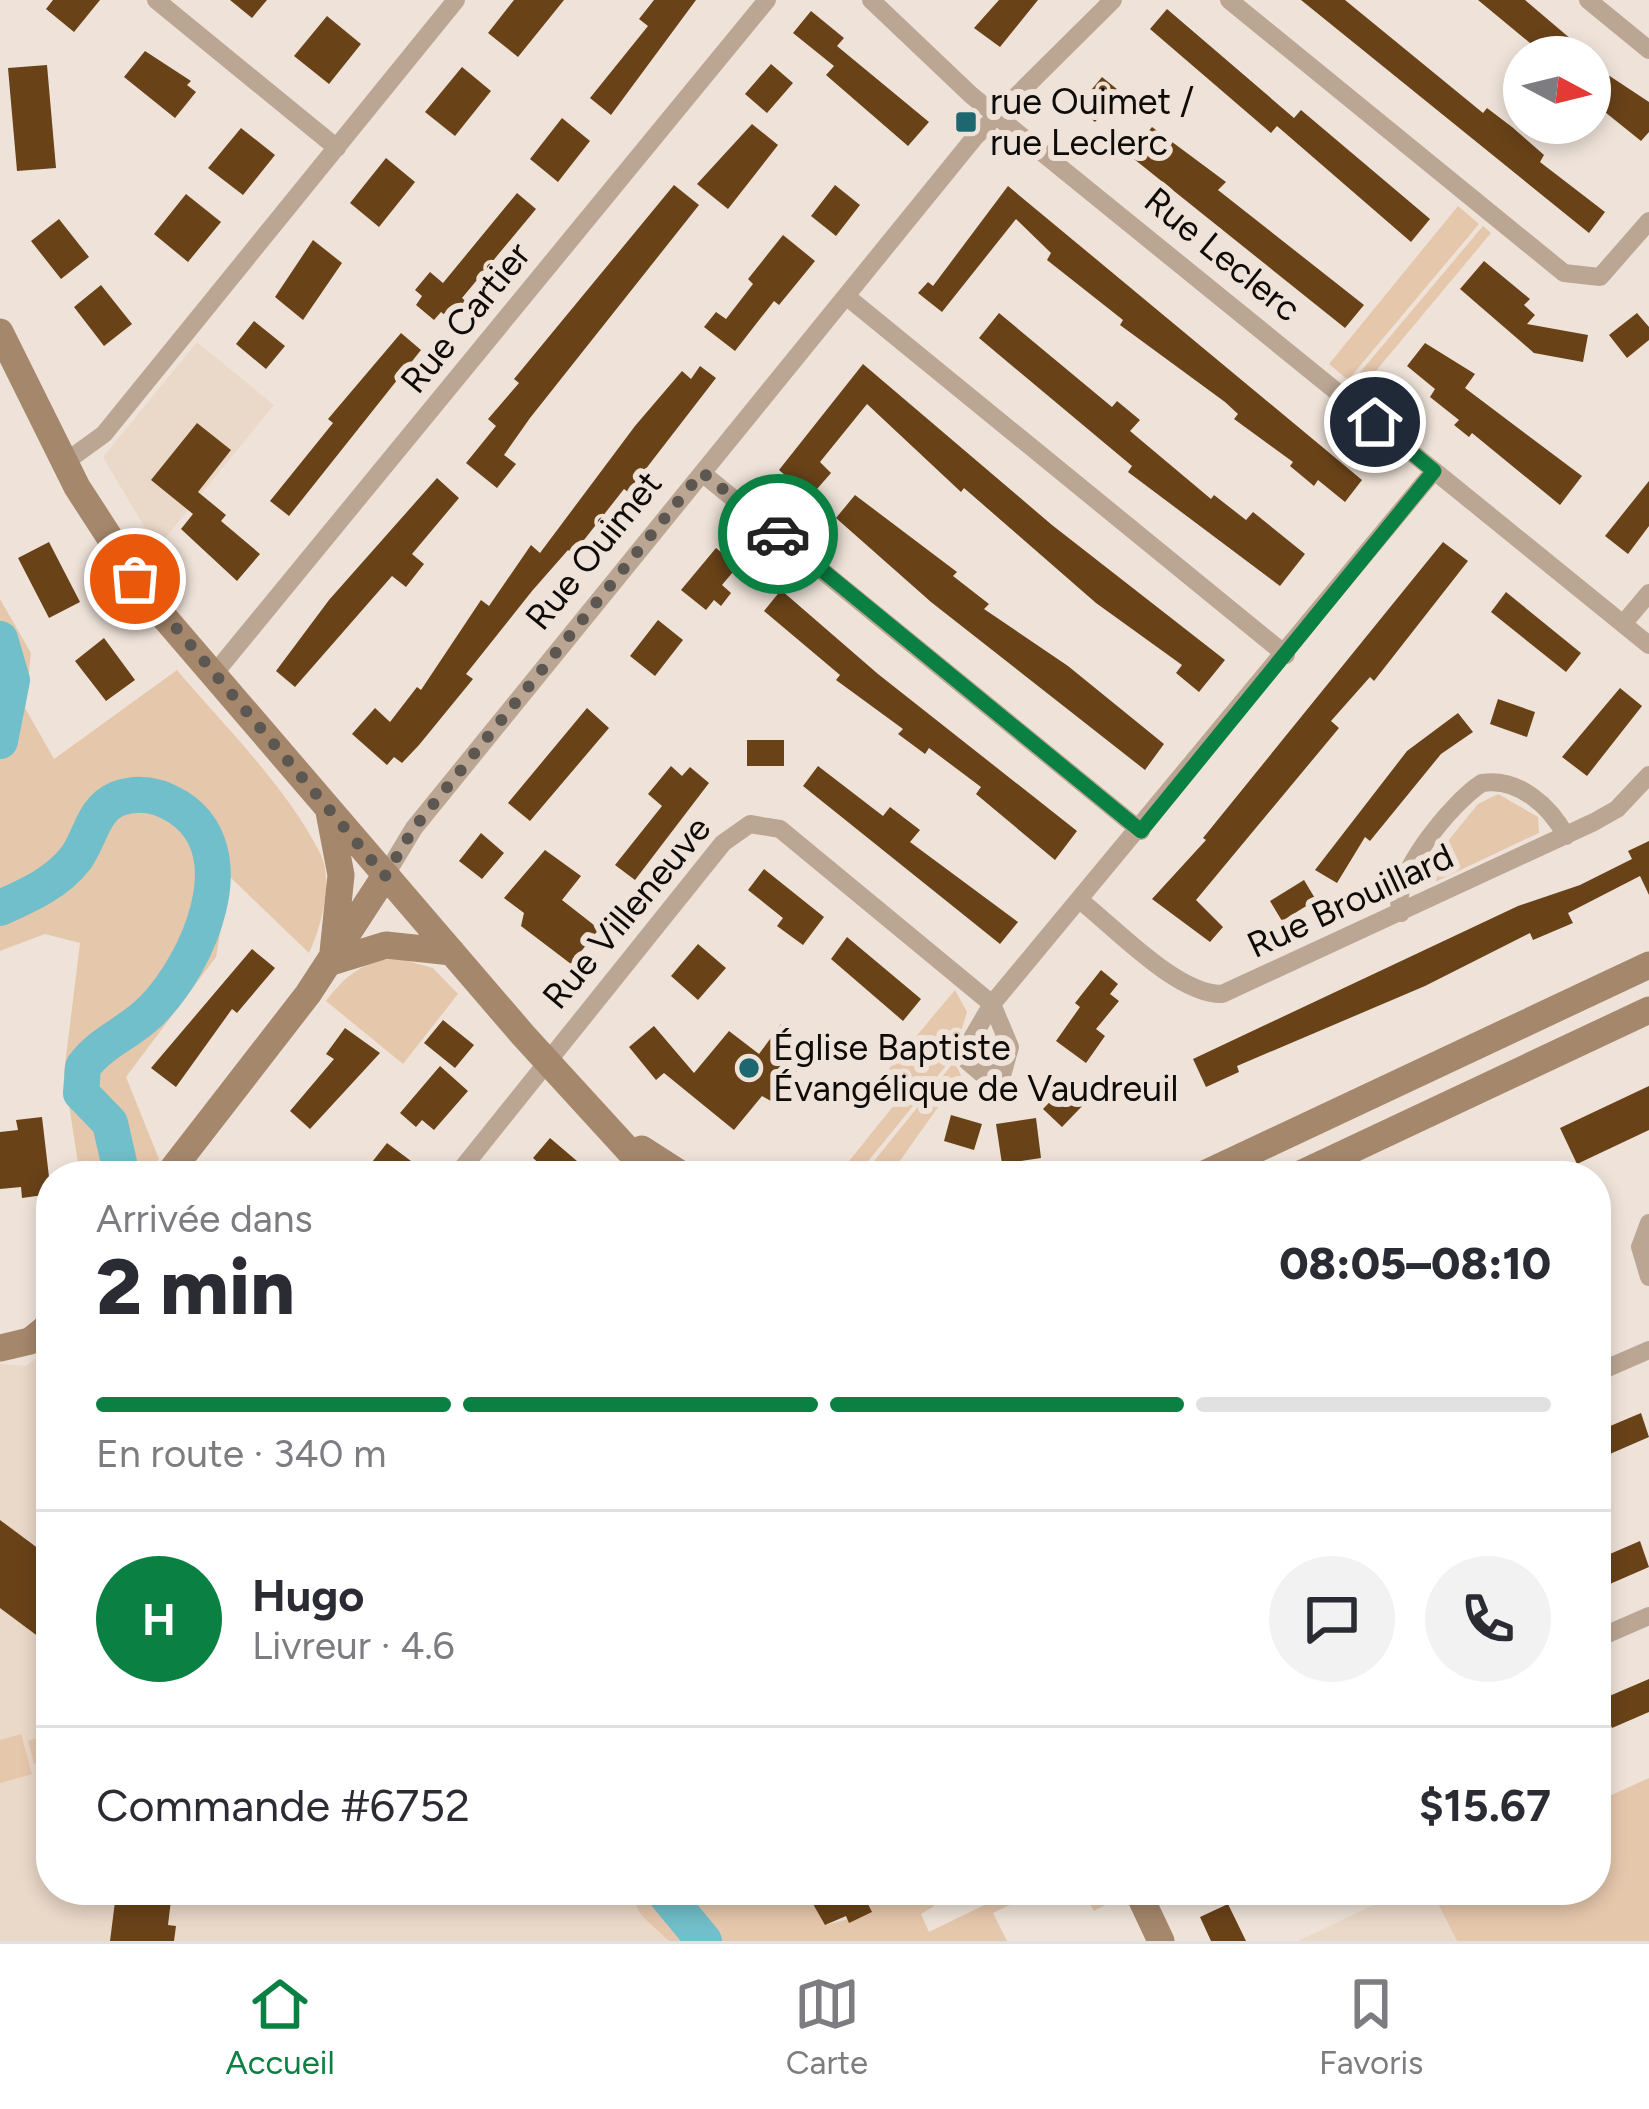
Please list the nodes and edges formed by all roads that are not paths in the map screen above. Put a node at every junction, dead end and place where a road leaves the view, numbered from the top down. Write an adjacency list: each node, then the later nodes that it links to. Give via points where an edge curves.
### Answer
1 (156, 0): 10 (street)
2 (456, 0): 10 (street)
3 (766, 0): 21 (street, Rue Cartier)
4 (871, 0): 9 (street, Rue Leclerc)
5 (1113, 0): 9 (street, Rue Ouimet)
6 (1228, 0): 11 (street, via 1564,273 1600,277)
7 (1588, 0): 8 (street)
8 (1649, 50)
9 (998, 115): 12 (street, Rue Ouimet); 15 (street, Rue Leclerc)
10 (338, 148): 14 (street, via 104,434)
11 (1649, 221)
12 (846, 296): 16 (street, Rue Ouimet); 20 (street)
13 (0, 332): 14 (main road)
14 (64, 464): 21 (main road, via 135,579)
15 (1434, 471): 18 (street, Rue Leclerc); 20 (street)
16 (702, 472): 24 (street); 26 (street, Rue Ouimet, via 414,828)
17 (1649, 592): 18 (street)
18 (1623, 624): 19 (street, Rue Leclerc)
19 (1649, 645)
20 (1286, 655): 24 (street)
21 (214, 674): 23 (main road)
22 (1649, 775): 25 (street, Rue Brouillard, via 1614,812)
23 (328, 808): 26 (main road); 30 (main road, via 341,875)
24 (1141, 831): 27 (street)
25 (1566, 836): 28 (street, Rue Brouillard); 28 (street, via 1517,786 1482,783 1404,875)
26 (385, 876): 29 (main road); 30 (main road, Rue Ouimet)
27 (1082, 902): 28 (street, Rue Brouillard, via 1180,981 1212,994); 33 (street, Rue Villeneuve, via 992,1004 780,829 750,824 723,843)
28 (1401, 913)
29 (452, 952): 30 (main road, via 386,945); 33 (main road)
30 (331, 962): 35 (main road, Rue Ouimet)
31 (1649, 965): 39 (main road)
32 (1649, 1010): 40 (main road)
33 (546, 1061): 34 (main road); 36 (street, Rue Villeneuve)
34 (604, 1123): 37 (main road); 38 (main road)
35 (178, 1161)
36 (468, 1161)
37 (638, 1161)
38 (661, 1161)
39 (1232, 1161)
40 (1328, 1161)
41 (1649, 1223): 42 (street, via 1640,1246)
42 (1649, 1277)
43 (36, 1334): 44 (main road)
44 (0, 1348)
45 (1649, 1350): 46 (street)
46 (1611, 1366)
47 (1649, 1616): 48 (street)
48 (1611, 1632)
49 (1152, 1905): 50 (main road)
50 (1160, 1941)

